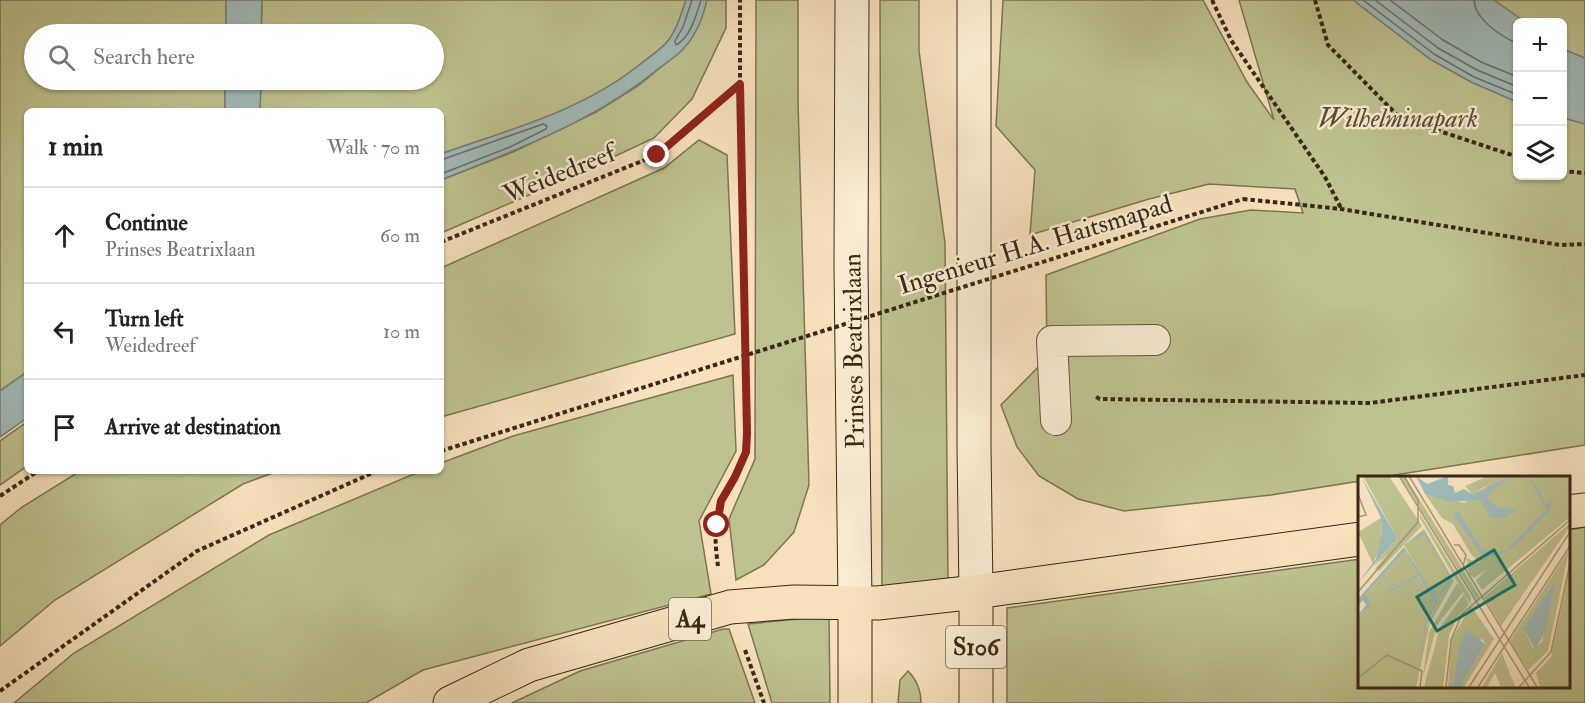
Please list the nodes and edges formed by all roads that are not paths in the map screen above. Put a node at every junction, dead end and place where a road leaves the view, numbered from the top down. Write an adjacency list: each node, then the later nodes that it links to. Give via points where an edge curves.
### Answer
1 (852, 0): 9 (main road, Prinses Beatrixlaan)
2 (974, 0): 8 (main road, S106)
3 (1155, 340): 4 (lane, via 1052,341)
4 (1056, 420)
5 (1585, 510): 6 (main road)
6 (1570, 512)
7 (1358, 539): 8 (main road, A4)
8 (976, 592): 9 (main road, A4); 12 (main road, S106)
9 (855, 603): 10 (main road, A4, via 730,607 529,665); 11 (main road, Prinses Beatrixlaan)
10 (450, 703)
11 (855, 703)
12 (976, 703)

